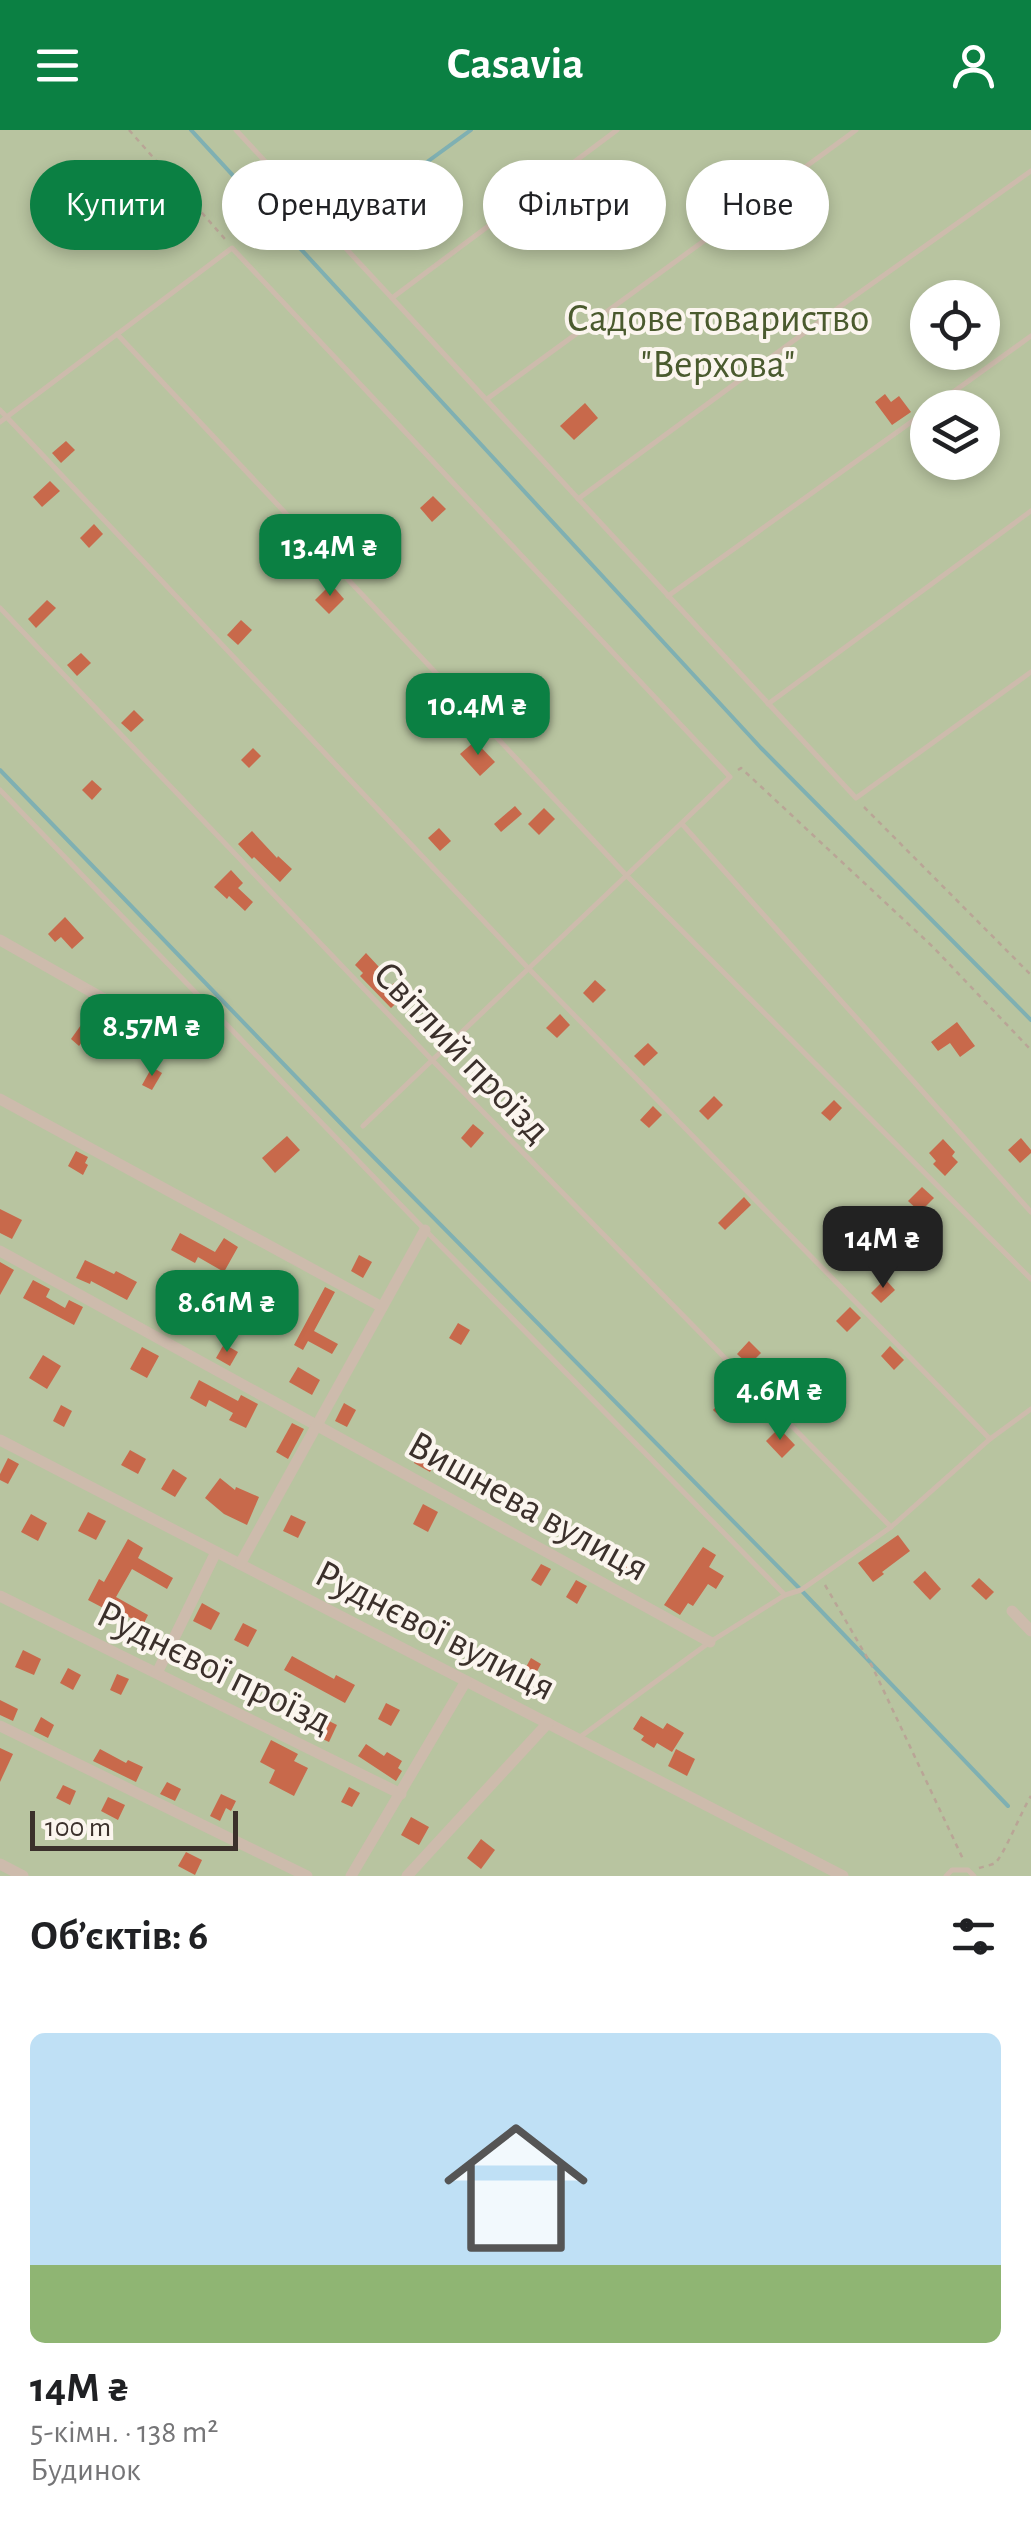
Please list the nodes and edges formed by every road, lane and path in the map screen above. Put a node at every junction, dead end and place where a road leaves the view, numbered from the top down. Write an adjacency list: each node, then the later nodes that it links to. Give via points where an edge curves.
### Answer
1 (129, 130): 6 (path)
2 (236, 130): 9 (lane)
3 (617, 130): 9 (lane)
4 (856, 130): 13 (lane)
5 (1031, 172): 17 (lane)
6 (222, 237)
7 (229, 250): 10 (lane)
8 (234, 250): 23 (lane)
9 (392, 298): 13 (lane)
10 (117, 334): 15 (lane); 27 (lane)
11 (1031, 336): 12 (lane)
12 (956, 390)
13 (486, 400): 17 (lane)
14 (0, 410): 15 (lane)
15 (3, 420): 29 (lane)
16 (910, 423): 19 (lane)
17 (578, 499): 19 (lane)
18 (1031, 511): 22 (lane)
19 (668, 596): 22 (lane)
20 (0, 608): 33 (lane, Світлий проїзд)
21 (1031, 672): 25 (lane)
22 (768, 704): 25 (lane)
23 (730, 776): 26 (lane); 32 (path, via 741,768 934,947)
24 (0, 790): 31 (lane)
25 (856, 798): 30 (path)
26 (681, 823): 27 (lane); 36 (lane)
27 (626, 875): 29 (lane); 39 (lane)
28 (0, 940): 31 (street, via 187,1046)
29 (528, 968): 33 (lane); 43 (lane)
30 (1031, 975)
31 (219, 1016): 37 (lane)
32 (1031, 1050)
33 (431, 1060): 35 (lane); 45 (lane, Світлий проїзд)
34 (0, 1099): 40 (street)
35 (363, 1126)
36 (1031, 1212)
37 (425, 1230): 40 (street); 50 (lane)
38 (0, 1252): 42 (street, Вишнева вулиця)
39 (1031, 1279)
40 (382, 1307): 42 (street)
41 (1031, 1409): 43 (lane)
42 (318, 1425): 47 (street); 53 (street, Вишнева вулиця)
43 (990, 1439): 45 (lane)
44 (0, 1440): 46 (street, Руднєвої вулиця)
45 (891, 1527): 48 (lane)
46 (216, 1552): 47 (street, Руднєвої вулиця); 54 (street)
47 (240, 1564): 55 (street, Руднєвої вулиця)
48 (819, 1576): 50 (lane); 62 (path, via 872,1666)
49 (0, 1596): 54 (street, Руднєвої проїзд)
50 (785, 1596): 53 (lane)
51 (1012, 1611): 52 (street)
52 (1031, 1631)
53 (710, 1642): 58 (lane)
54 (157, 1674): 59 (street, Руднєвої проїзд)
55 (466, 1681): 56 (street, Руднєвої вулиця); 59 (street)
56 (548, 1724): 58 (street, Руднєвої вулиця); 66 (street)
57 (0, 1726): 64 (street)
58 (578, 1739): 67 (street, Руднєвої вулиця)
59 (400, 1794): 65 (street)
60 (1031, 1796): 62 (path, via 1002,1854)
61 (0, 1864): 63 (street)
62 (971, 1873): 68 (lane, via 952,1870)
63 (23, 1876)
64 (307, 1876)
65 (352, 1876)
66 (407, 1876)
67 (843, 1876)
68 (946, 1876)

